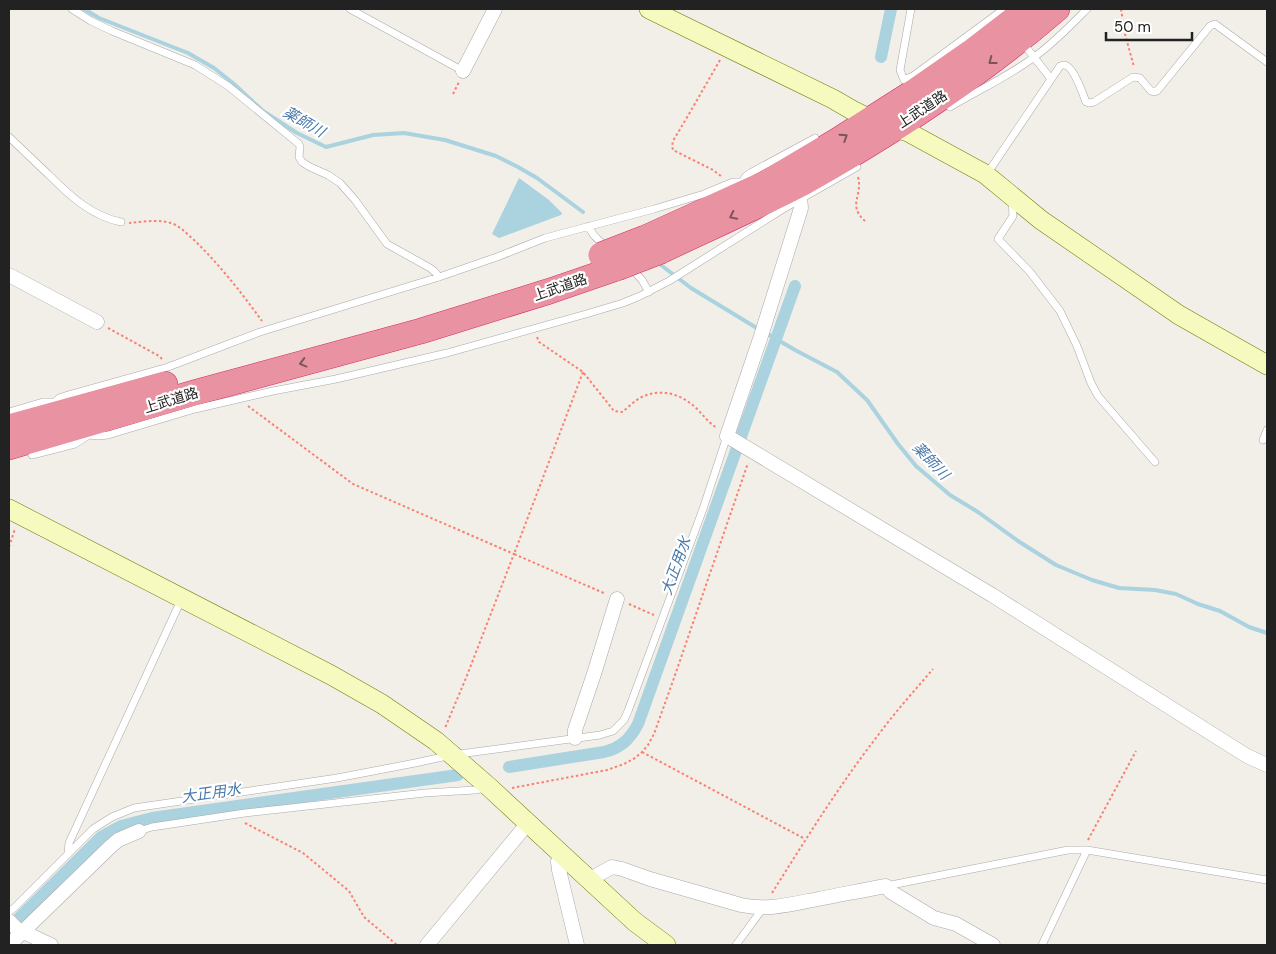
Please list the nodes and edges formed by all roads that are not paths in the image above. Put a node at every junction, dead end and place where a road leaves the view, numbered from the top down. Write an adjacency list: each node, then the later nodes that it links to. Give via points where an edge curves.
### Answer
1 (72, 9): 29 (lane, via 91,22 196,65 228,86 299,144 302,162 340,183 388,244 430,268)
2 (350, 9): 13 (lane)
3 (495, 9): 13 (street)
4 (649, 9): 16 (street)
5 (911, 9): 9 (lane, via 900,70 904,80)
6 (1027, 9): 16 (highway, 上武道路, via 915,92)
7 (1058, 9): 16 (highway, 上武道路, one-way to 16, via 920,112)
8 (1087, 9): 11 (lane)
9 (1001, 12)
10 (1026, 47): 11 (lane)
11 (1034, 58): 14 (lane); 15 (lane)
12 (1267, 62): 14 (lane, via 1214,24 1157,91 1151,91 1140,78 1133,77 1088,104 1067,66 1060,66)
13 (463, 70)
14 (1051, 79): 20 (lane)
15 (950, 107)
16 (883, 124): 20 (street, via 918,137); 21 (highway, 上武道路, one-way to 16, via 766,183); 22 (highway, 上武道路)
17 (9, 137): 24 (lane, via 76,200 102,217)
18 (814, 138): 21 (lane, via 752,172)
19 (854, 169): 22 (lane)
20 (985, 174): 23 (street)
21 (739, 186): 25 (lane); 26 (highway, 上武道路)
22 (800, 192): 26 (highway, 上武道路, one-way to 26); 30 (lane, via 783,209); 38 (street, via 798,218)
23 (1011, 195): 32 (street, via 1041,220 1179,315); 42 (lane, via 1013,216 998,239 1030,272 1060,311 1098,396)
24 (121, 222)
25 (590, 226): 29 (lane, via 545,238); 30 (lane, via 594,236 639,276)
26 (653, 245): 27 (highway, 上武道路, bridge)
27 (609, 261): 33 (highway, 上武道路, via 454,306); 36 (highway, 上武道路, one-way to 36, via 550,291 421,331 206,390)
28 (9, 275): 31 (street)
29 (439, 277): 33 (lane, via 268,330 168,367 59,398)
30 (649, 292): 36 (lane, via 535,329 379,370 195,409 108,435 99,436)
31 (96, 322)
32 (1267, 365)
33 (54, 408): 34 (lane, via 43,402); 35 (highway, 上武道路)
34 (9, 412)
35 (9, 427)
36 (88, 430): 40 (highway, 上武道路); 41 (lane, via 75,444)
37 (1267, 430): 39 (lane)
38 (729, 437): 46 (lane, via 624,720 613,731 600,736); 48 (street, via 992,595 1247,756)
39 (1263, 440)
40 (9, 447)
41 (32, 455)
42 (1155, 462)
43 (15, 512): 44 (street)
44 (182, 598): 47 (street, via 331,674 397,714); 53 (lane, via 69,843)
45 (617, 599): 46 (street)
46 (575, 738): 47 (lane)
47 (452, 755): 49 (street); 53 (lane, via 337,778 134,808 102,822)
48 (1267, 765)
49 (489, 787): 50 (street); 51 (lane, via 233,815)
50 (528, 823): 54 (street); 63 (street)
51 (139, 831): 60 (street, via 118,840)
52 (1087, 850): 56 (lane); 57 (lane, via 1068,850); 68 (lane)
53 (68, 853): 59 (lane)
54 (560, 853): 55 (street); 64 (street, via 559,870)
55 (590, 879): 58 (street, via 612,867 622,868 741,905); 65 (street, via 635,922)
56 (1267, 880)
57 (886, 886): 58 (street); 67 (street, via 934,918 956,924)
58 (763, 908): 66 (lane)
59 (9, 912)
60 (16, 927): 61 (street); 62 (street)
61 (9, 945)
62 (51, 945)
63 (427, 945)
64 (577, 945)
65 (666, 945)
66 (736, 945)
67 (993, 945)
68 (1042, 945)

